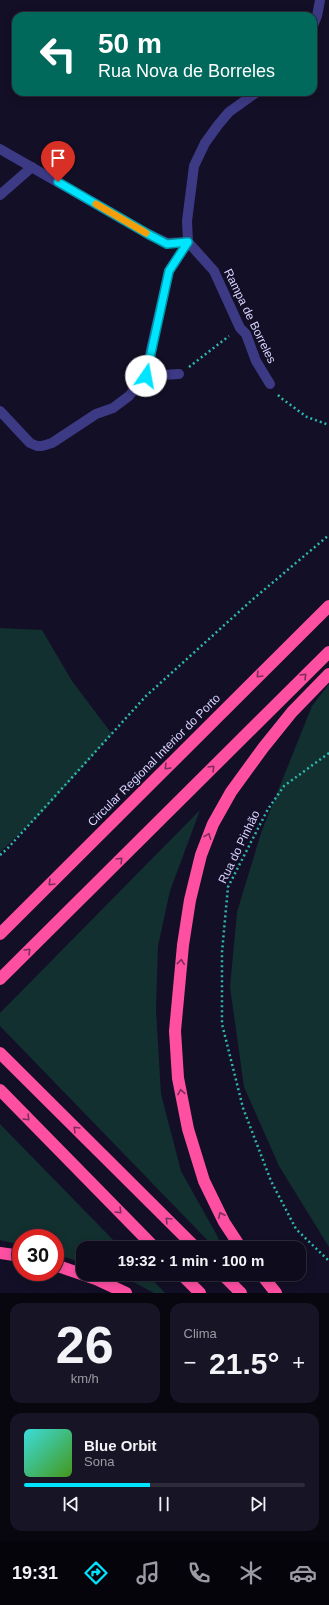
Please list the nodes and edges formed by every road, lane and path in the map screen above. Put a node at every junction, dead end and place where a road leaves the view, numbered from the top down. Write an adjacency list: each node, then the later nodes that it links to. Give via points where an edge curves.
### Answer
1 (320, 0): 2 (street)
2 (317, 16)
3 (251, 96): 7 (street, via 229,112 218,125 194,166 187,222)
4 (0, 149): 5 (street)
5 (32, 167): 6 (street); 7 (street, via 167,244)
6 (0, 195)
7 (188, 242): 8 (street, Rampa de Borreles, via 214,271); 10 (street, via 169,271)
8 (240, 328): 9 (path); 11 (street, Rampa de Borreles, via 246,334 256,361)
9 (179, 374): 10 (street)
10 (146, 376): 12 (street, via 129,396 113,408 96,414 48,445 37,446 30,443)
11 (270, 384): 13 (path, via 281,398 301,412)
12 (0, 411)
13 (329, 425)
14 (329, 535): 19 (path, via 252,600 146,696)
15 (329, 606): 20 (highway, Circular Regional Interior do Porto, one-way to 20)
16 (329, 652): 21 (highway, one-way to 16)
17 (329, 674): 26 (highway, one-way to 17, via 204,1181 188,1130 178,1078 175,1031 190,900 201,855 213,824 231,792 292,712)
18 (329, 753): 29 (path, Rua do Pinhão, via 284,786 268,809 228,887 222,952 222,1024 242,1108 271,1181 296,1229)
19 (0, 855)
20 (0, 934)
21 (0, 979)
22 (0, 1053): 25 (highway, one-way to 22)
23 (0, 1090): 24 (highway, one-way to 24)
24 (148, 1241)
25 (189, 1241)
26 (236, 1241)
27 (0, 1253): 28 (highway)
28 (12, 1255)
29 (329, 1261)
30 (64, 1268): 34 (highway)
31 (188, 1281): 35 (highway)
32 (229, 1281): 36 (highway)
33 (267, 1281): 37 (highway)
34 (126, 1293)
35 (200, 1293)
36 (241, 1293)
37 (276, 1293)

